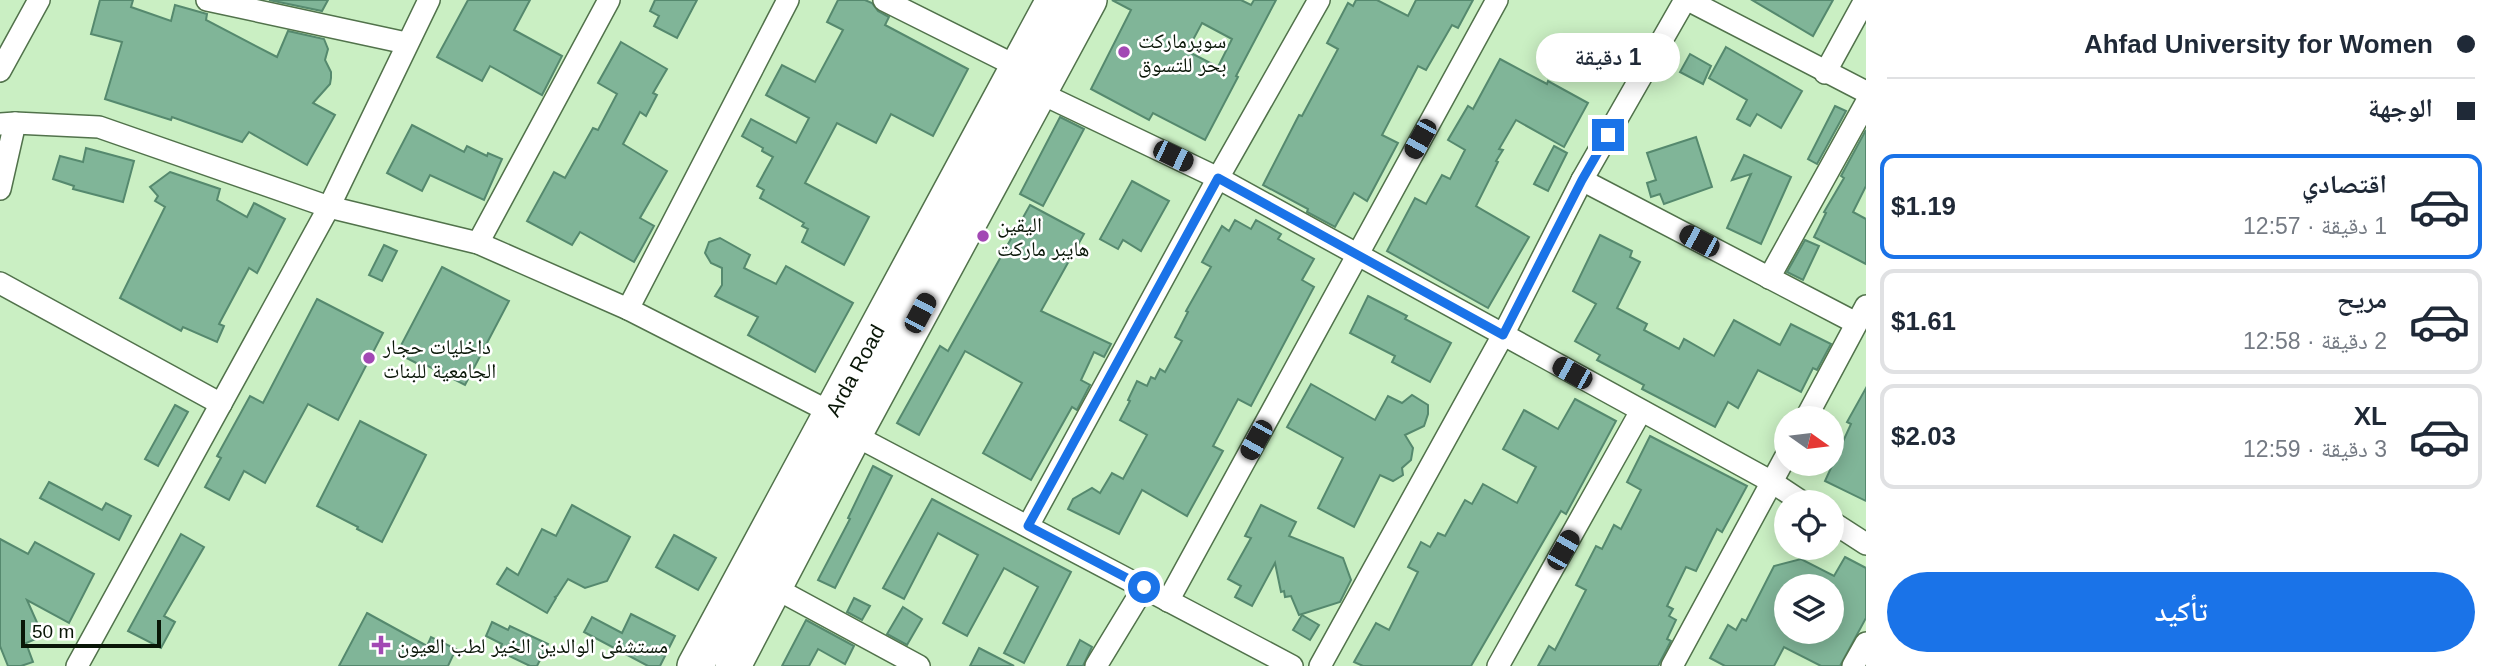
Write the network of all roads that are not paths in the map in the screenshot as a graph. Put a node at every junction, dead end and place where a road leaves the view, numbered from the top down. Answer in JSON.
{"nodes":[{"id":1,"x":39,"y":0,"type":"edge"},
{"id":2,"x":207,"y":0,"type":"edge"},
{"id":3,"x":429,"y":0,"type":"edge"},
{"id":4,"x":609,"y":0,"type":"edge"},
{"id":5,"x":788,"y":0,"type":"edge"},
{"id":6,"x":884,"y":0,"type":"edge"},
{"id":7,"x":1054,"y":0,"type":"edge"},
{"id":8,"x":1089,"y":0,"type":"edge"},
{"id":9,"x":1319,"y":0,"type":"edge"},
{"id":10,"x":1497,"y":0,"type":"edge"},
{"id":11,"x":1687,"y":0,"type":"edge"},
{"id":12,"x":1865,"y":0,"type":"edge"},
{"id":13,"x":249,"y":4,"type":"edge"},
{"id":14,"x":406,"y":43,"type":"junction"},
{"id":15,"x":0,"y":71,"type":"edge"},
{"id":16,"x":1825,"y":73,"type":"junction"},
{"id":17,"x":1028,"y":79,"type":"junction"},
{"id":18,"x":1866,"y":92,"type":"edge"},
{"id":19,"x":1866,"y":103,"type":"edge"},
{"id":20,"x":7,"y":123,"type":"edge"},
{"id":21,"x":1218,"y":178,"type":"junction"},
{"id":22,"x":1582,"y":180,"type":"junction"},
{"id":23,"x":0,"y":189,"type":"edge"},
{"id":24,"x":329,"y":207,"type":"junction"},
{"id":25,"x":478,"y":243,"type":"junction"},
{"id":26,"x":1356,"y":256,"type":"junction"},
{"id":27,"x":1769,"y":278,"type":"junction"},
{"id":28,"x":0,"y":283,"type":"edge"},
{"id":29,"x":628,"y":309,"type":"junction"},
{"id":30,"x":1861,"y":314,"type":"edge"},
{"id":31,"x":1503,"y":335,"type":"junction"},
{"id":32,"x":221,"y":404,"type":"junction"},
{"id":33,"x":1812,"y":406,"type":"edge"},
{"id":34,"x":1641,"y":411,"type":"junction"},
{"id":35,"x":843,"y":424,"type":"junction"},
{"id":36,"x":1775,"y":476,"type":"edge"},
{"id":37,"x":1772,"y":482,"type":"junction"},
{"id":38,"x":1784,"y":490,"type":"edge"},
{"id":39,"x":1028,"y":526,"type":"junction"},
{"id":40,"x":1844,"y":530,"type":"edge"},
{"id":41,"x":1866,"y":544,"type":"edge"},
{"id":42,"x":1144,"y":587,"type":"junction"},
{"id":43,"x":775,"y":588,"type":"junction"},
{"id":44,"x":1168,"y":601,"type":"junction"},
{"id":45,"x":1866,"y":643,"type":"edge"},
{"id":46,"x":77,"y":666,"type":"edge"},
{"id":47,"x":695,"y":666,"type":"edge"},
{"id":48,"x":733,"y":666,"type":"edge"},
{"id":49,"x":919,"y":666,"type":"edge"},
{"id":50,"x":1096,"y":666,"type":"edge"},
{"id":51,"x":1292,"y":666,"type":"edge"},
{"id":52,"x":1320,"y":666,"type":"edge"},
{"id":53,"x":1498,"y":666,"type":"edge"},
{"id":54,"x":1672,"y":666,"type":"edge"},
{"id":55,"x":1853,"y":666,"type":"edge"}],
"edges":[{"from":1,"to":15,"type":"street"},
{"from":2,"to":13,"type":"street"},
{"from":3,"to":14,"type":"street"},
{"from":4,"to":25,"type":"street"},
{"from":5,"to":29,"type":"street"},
{"from":6,"to":17,"type":"street"},
{"from":7,"to":17,"type":"main road","name":"Arda Road"},
{"from":8,"to":17,"type":"main road","name":"Arda Road"},
{"from":9,"to":21,"type":"street"},
{"from":10,"to":26,"type":"street"},
{"from":11,"to":16,"type":"street"},
{"from":11,"to":22,"type":"street"},
{"from":12,"to":16,"type":"street"},
{"from":13,"to":14,"type":"street"},
{"from":14,"to":24,"type":"street"},
{"from":16,"to":18,"type":"street"},
{"from":17,"to":21,"type":"street"},
{"from":17,"to":35,"type":"main road","name":"Arda Road"},
{"from":19,"to":27,"type":"street"},
{"from":20,"to":23,"type":"street"},
{"from":20,"to":24,"type":"street"},
{"from":21,"to":26,"type":"street"},
{"from":21,"to":39,"type":"street"},
{"from":22,"to":27,"type":"street"},
{"from":22,"to":31,"type":"street"},
{"from":24,"to":25,"type":"street"},
{"from":24,"to":32,"type":"street"},
{"from":25,"to":29,"type":"street"},
{"from":26,"to":31,"type":"street"},
{"from":26,"to":44,"type":"street"},
{"from":27,"to":30,"type":"street"},
{"from":28,"to":32,"type":"street"},
{"from":29,"to":35,"type":"street"},
{"from":30,"to":33,"type":"street"},
{"from":31,"to":34,"type":"street"},
{"from":31,"to":52,"type":"street"},
{"from":32,"to":46,"type":"street"},
{"from":34,"to":37,"type":"street"},
{"from":34,"to":53,"type":"street"},
{"from":35,"to":39,"type":"street"},
{"from":35,"to":43,"type":"main road","name":"Arda Road"},
{"from":35,"to":47,"type":"main road","name":"Arda Road"},
{"from":36,"to":37,"type":"street"},
{"from":37,"to":38,"type":"street"},
{"from":37,"to":54,"type":"street"},
{"from":39,"to":42,"type":"street"},
{"from":40,"to":41,"type":"street"},
{"from":42,"to":44,"type":"street"},
{"from":42,"to":50,"type":"street"},
{"from":43,"to":48,"type":"main road","name":"Arda Road"},
{"from":43,"to":49,"type":"street"},
{"from":44,"to":51,"type":"street"},
{"from":45,"to":55,"type":"street"}]}
